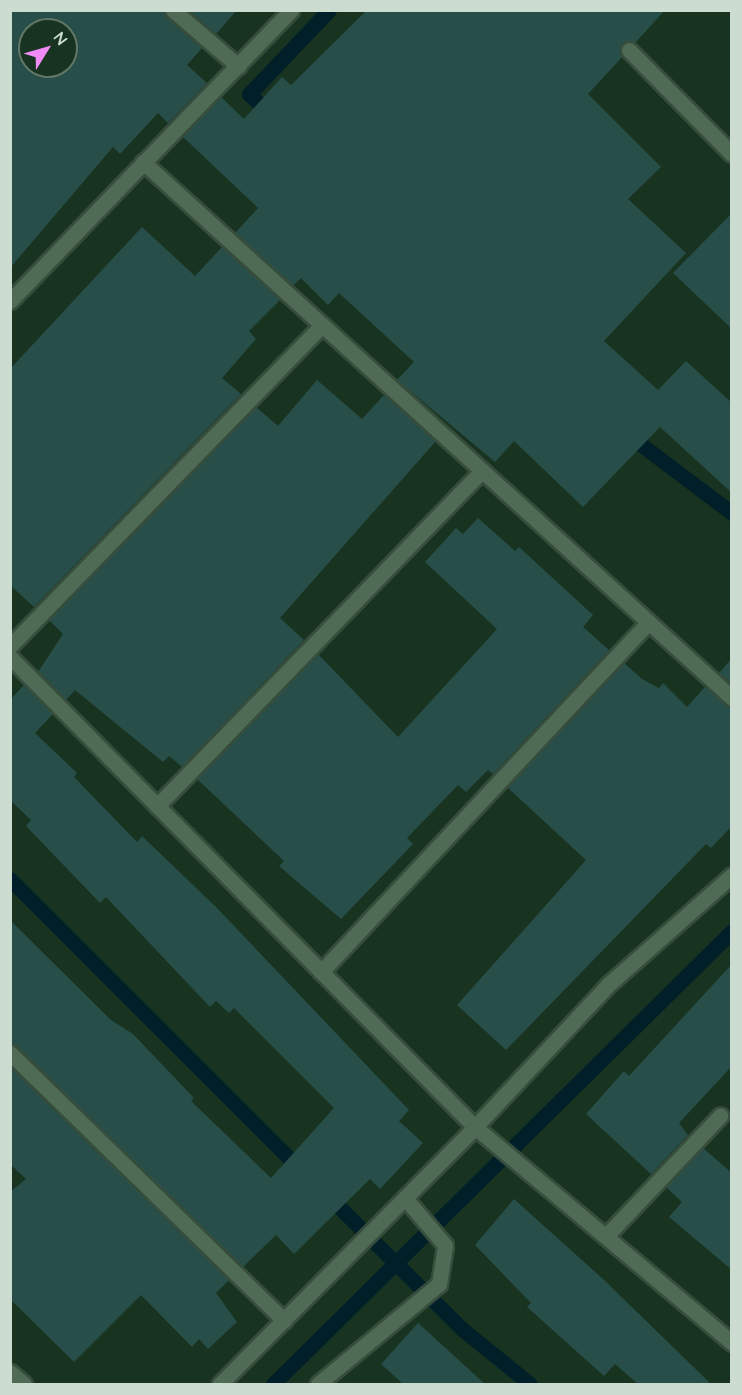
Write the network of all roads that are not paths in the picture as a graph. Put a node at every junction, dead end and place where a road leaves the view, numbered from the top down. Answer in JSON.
{"nodes":[{"id":1,"x":173,"y":10,"type":"edge"},
{"id":2,"x":291,"y":10,"type":"edge"},
{"id":3,"x":629,"y":50,"type":"dead end"},
{"id":4,"x":238,"y":66,"type":"junction"},
{"id":5,"x":732,"y":154,"type":"edge"},
{"id":6,"x":143,"y":162,"type":"junction"},
{"id":7,"x":10,"y":301,"type":"edge"},
{"id":8,"x":322,"y":325,"type":"junction"},
{"id":9,"x":482,"y":471,"type":"junction"},
{"id":10,"x":648,"y":622,"type":"junction"},
{"id":11,"x":10,"y":646,"type":"edge"},
{"id":12,"x":10,"y":657,"type":"edge"},
{"id":13,"x":732,"y":698,"type":"edge"},
{"id":14,"x":157,"y":806,"type":"junction"},
{"id":15,"x":732,"y":875,"type":"edge"},
{"id":16,"x":321,"y":972,"type":"junction"},
{"id":17,"x":10,"y":1053,"type":"edge"},
{"id":18,"x":720,"y":1116,"type":"dead end"},
{"id":19,"x":475,"y":1127,"type":"junction"},
{"id":20,"x":405,"y":1198,"type":"junction"},
{"id":21,"x":606,"y":1236,"type":"junction"},
{"id":22,"x":284,"y":1320,"type":"junction"},
{"id":23,"x":732,"y":1343,"type":"edge"},
{"id":24,"x":10,"y":1372,"type":"edge"},
{"id":25,"x":24,"y":1384,"type":"edge"},
{"id":26,"x":220,"y":1384,"type":"edge"},
{"id":27,"x":318,"y":1384,"type":"edge"}],
"edges":[{"from":1,"to":4,"type":"street"},
{"from":2,"to":4,"type":"street"},
{"from":3,"to":5,"type":"street"},
{"from":4,"to":6,"type":"street"},
{"from":6,"to":7,"type":"street"},
{"from":6,"to":8,"type":"street"},
{"from":8,"to":9,"type":"street"},
{"from":8,"to":11,"type":"street"},
{"from":9,"to":10,"type":"street"},
{"from":9,"to":14,"type":"street"},
{"from":10,"to":13,"type":"street"},
{"from":10,"to":16,"type":"street"},
{"from":12,"to":14,"type":"street"},
{"from":14,"to":16,"type":"street"},
{"from":15,"to":19,"type":"street"},
{"from":16,"to":19,"type":"street"},
{"from":17,"to":22,"type":"street"},
{"from":18,"to":21,"type":"street"},
{"from":19,"to":20,"type":"street"},
{"from":19,"to":21,"type":"street"},
{"from":20,"to":22,"type":"street"},
{"from":20,"to":27,"type":"street"},
{"from":21,"to":23,"type":"street"},
{"from":22,"to":26,"type":"street"},
{"from":24,"to":25,"type":"street"}]}
